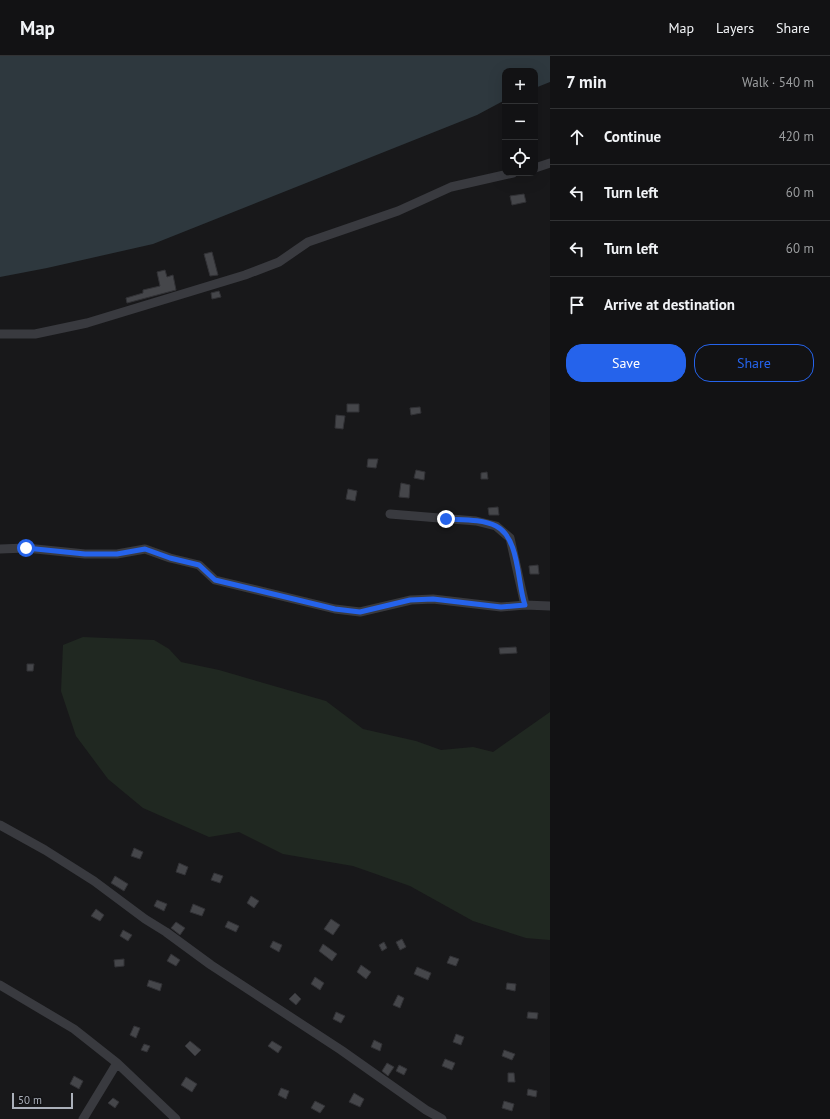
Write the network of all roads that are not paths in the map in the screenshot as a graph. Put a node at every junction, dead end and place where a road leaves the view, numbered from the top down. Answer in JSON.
{"nodes":[{"id":1,"x":550,"y":163,"type":"edge"},
{"id":2,"x":538,"y":167,"type":"edge"},
{"id":3,"x":502,"y":176,"type":"edge"},
{"id":4,"x":0,"y":334,"type":"edge"},
{"id":5,"x":390,"y":514,"type":"dead end"},
{"id":6,"x":0,"y":549,"type":"edge"},
{"id":7,"x":525,"y":605,"type":"junction"},
{"id":8,"x":550,"y":606,"type":"edge"},
{"id":9,"x":0,"y":825,"type":"edge"},
{"id":10,"x":0,"y":985,"type":"edge"},
{"id":11,"x":117,"y":1063,"type":"junction"},
{"id":12,"x":83,"y":1119,"type":"edge"},
{"id":13,"x":176,"y":1119,"type":"edge"},
{"id":14,"x":442,"y":1119,"type":"edge"}],
"edges":[{"from":1,"to":2,"type":"street"},
{"from":3,"to":4,"type":"street"},
{"from":5,"to":7,"type":"street"},
{"from":6,"to":7,"type":"street"},
{"from":7,"to":8,"type":"street"},
{"from":9,"to":14,"type":"street"},
{"from":10,"to":11,"type":"street"},
{"from":11,"to":12,"type":"street"},
{"from":11,"to":13,"type":"street"}]}
